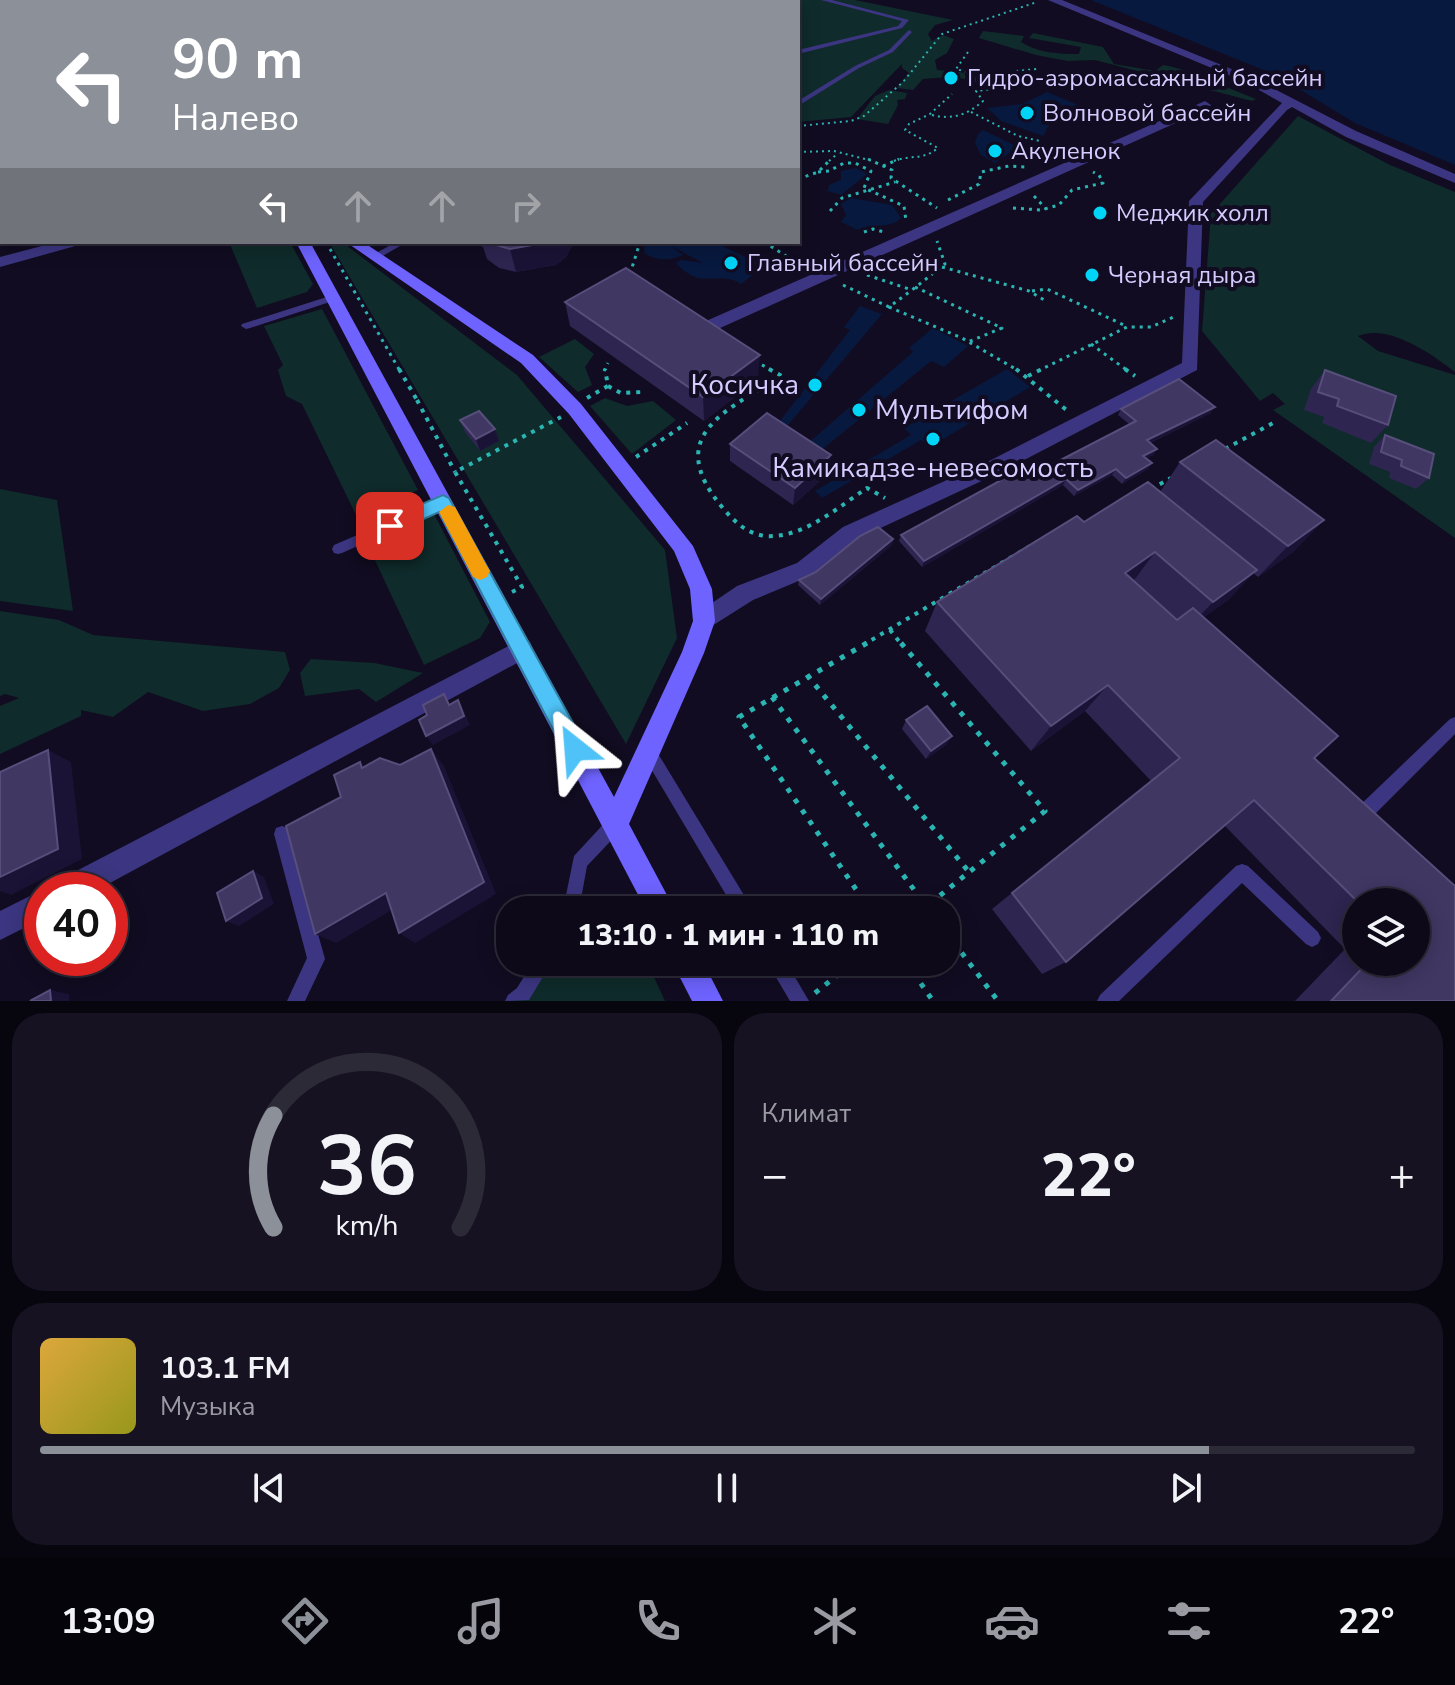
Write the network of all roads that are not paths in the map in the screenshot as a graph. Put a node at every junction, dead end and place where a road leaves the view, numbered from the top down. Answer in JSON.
{"nodes":[{"id":1,"x":824,"y":0,"type":"edge"},
{"id":2,"x":1053,"y":0,"type":"edge"},
{"id":3,"x":909,"y":32,"type":"dead end"},
{"id":4,"x":800,"y":52,"type":"edge"},
{"id":5,"x":1293,"y":102,"type":"junction"},
{"id":6,"x":800,"y":103,"type":"edge"},
{"id":7,"x":1205,"y":105,"type":"dead end"},
{"id":8,"x":1455,"y":179,"type":"edge"},
{"id":9,"x":67,"y":244,"type":"edge"},
{"id":10,"x":304,"y":244,"type":"edge"},
{"id":11,"x":356,"y":244,"type":"edge"},
{"id":12,"x":399,"y":244,"type":"edge"},
{"id":13,"x":376,"y":256,"type":"junction"},
{"id":14,"x":0,"y":262,"type":"edge"},
{"id":15,"x":333,"y":298,"type":"junction"},
{"id":16,"x":246,"y":326,"type":"dead end"},
{"id":17,"x":703,"y":329,"type":"edge"},
{"id":18,"x":443,"y":503,"type":"junction"},
{"id":19,"x":338,"y":549,"type":"dead end"},
{"id":20,"x":704,"y":621,"type":"junction"},
{"id":21,"x":522,"y":649,"type":"junction"},
{"id":22,"x":1455,"y":724,"type":"edge"},
{"id":23,"x":648,"y":751,"type":"junction"},
{"id":24,"x":1362,"y":815,"type":"edge"},
{"id":25,"x":616,"y":823,"type":"junction"},
{"id":26,"x":282,"y":834,"type":"dead end"},
{"id":27,"x":103,"y":872,"type":"edge"},
{"id":28,"x":574,"y":896,"type":"edge"},
{"id":29,"x":654,"y":896,"type":"edge"},
{"id":30,"x":736,"y":896,"type":"edge"},
{"id":31,"x":24,"y":913,"type":"edge"},
{"id":32,"x":0,"y":926,"type":"edge"},
{"id":33,"x":1312,"y":938,"type":"dead end"},
{"id":34,"x":534,"y":976,"type":"edge"},
{"id":35,"x":695,"y":976,"type":"edge"},
{"id":36,"x":785,"y":976,"type":"edge"},
{"id":37,"x":296,"y":1001,"type":"edge"},
{"id":38,"x":514,"y":1001,"type":"edge"},
{"id":39,"x":708,"y":1001,"type":"edge"},
{"id":40,"x":800,"y":1001,"type":"edge"},
{"id":41,"x":1106,"y":1001,"type":"edge"}],
"edges":[{"from":1,"to":4,"type":"lane"},
{"from":2,"to":5,"type":"street"},
{"from":3,"to":6,"type":"lane"},
{"from":5,"to":8,"type":"street"},
{"from":5,"to":20,"type":"street"},
{"from":7,"to":17,"type":"street"},
{"from":9,"to":14,"type":"street"},
{"from":10,"to":15,"type":"street"},
{"from":11,"to":13,"type":"street"},
{"from":12,"to":13,"type":"lane"},
{"from":13,"to":20,"type":"street"},
{"from":15,"to":16,"type":"lane"},
{"from":15,"to":18,"type":"street"},
{"from":18,"to":19,"type":"lane"},
{"from":18,"to":21,"type":"street"},
{"from":20,"to":23,"type":"street"},
{"from":21,"to":25,"type":"street"},
{"from":21,"to":27,"type":"street"},
{"from":22,"to":24,"type":"lane"},
{"from":23,"to":25,"type":"street"},
{"from":23,"to":30,"type":"lane"},
{"from":25,"to":28,"type":"lane"},
{"from":25,"to":29,"type":"street"},
{"from":26,"to":37,"type":"lane"},
{"from":31,"to":32,"type":"street"},
{"from":33,"to":41,"type":"lane"},
{"from":34,"to":38,"type":"lane"},
{"from":35,"to":39,"type":"street"},
{"from":36,"to":40,"type":"lane"}]}
